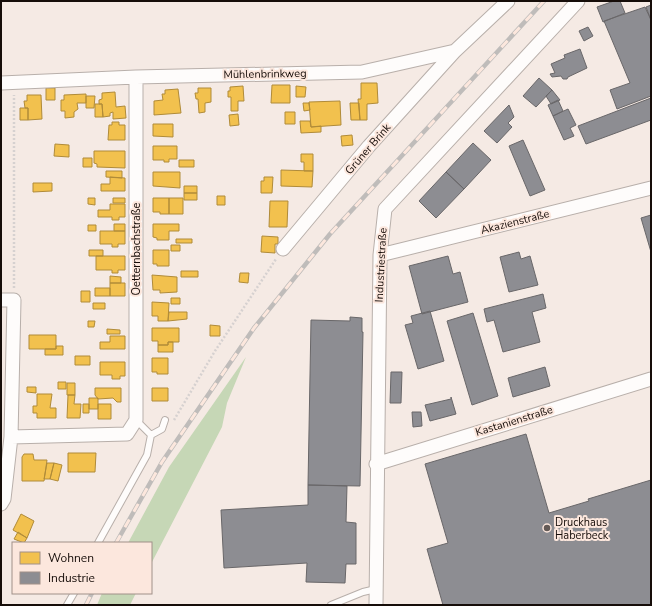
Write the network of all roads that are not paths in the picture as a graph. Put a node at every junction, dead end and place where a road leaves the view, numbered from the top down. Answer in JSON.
{"nodes":[{"id":1,"x":508,"y":1,"type":"edge"},
{"id":2,"x":578,"y":1,"type":"edge"},
{"id":3,"x":455,"y":51,"type":"junction"},
{"id":4,"x":136,"y":77,"type":"junction"},
{"id":5,"x":8,"y":82,"type":"edge"},
{"id":6,"x":651,"y":188,"type":"edge"},
{"id":7,"x":283,"y":249,"type":"road end"},
{"id":8,"x":380,"y":255,"type":"junction"},
{"id":9,"x":7,"y":300,"type":"edge"},
{"id":10,"x":651,"y":379,"type":"edge"},
{"id":11,"x":136,"y":420,"type":"junction"},
{"id":12,"x":165,"y":420,"type":"dead end"},
{"id":13,"x":151,"y":435,"type":"junction"},
{"id":14,"x":11,"y":437,"type":"junction"},
{"id":15,"x":376,"y":464,"type":"junction"},
{"id":16,"x":1,"y":504,"type":"edge"},
{"id":17,"x":99,"y":542,"type":"edge"},
{"id":18,"x":376,"y":589,"type":"junction"},
{"id":19,"x":73,"y":594,"type":"edge"},
{"id":20,"x":67,"y":605,"type":"edge"},
{"id":21,"x":331,"y":605,"type":"edge"},
{"id":22,"x":376,"y":605,"type":"edge"}],
"edges":[{"from":1,"to":3,"type":"street"},
{"from":2,"to":8,"type":"street","name":"Industriestraße"},
{"from":3,"to":4,"type":"street","name":"Mühlenbrinkweg"},
{"from":3,"to":7,"type":"street","name":"Grüner Brink"},
{"from":4,"to":5,"type":"street","name":"Mühlenbrinkweg"},
{"from":4,"to":11,"type":"street","name":"Oetternbachstraße"},
{"from":6,"to":8,"type":"street","name":"Akazienstraße"},
{"from":8,"to":15,"type":"street","name":"Industriestraße"},
{"from":9,"to":14,"type":"street"},
{"from":10,"to":15,"type":"street","name":"Kastanienstraße"},
{"from":11,"to":13,"type":"lane"},
{"from":11,"to":14,"type":"street"},
{"from":12,"to":13,"type":"lane"},
{"from":13,"to":17,"type":"lane"},
{"from":14,"to":16,"type":"street"},
{"from":15,"to":18,"type":"street","name":"Industriestraße"},
{"from":18,"to":21,"type":"lane"},
{"from":18,"to":22,"type":"street","name":"Industriestraße"},
{"from":19,"to":20,"type":"lane"}]}
